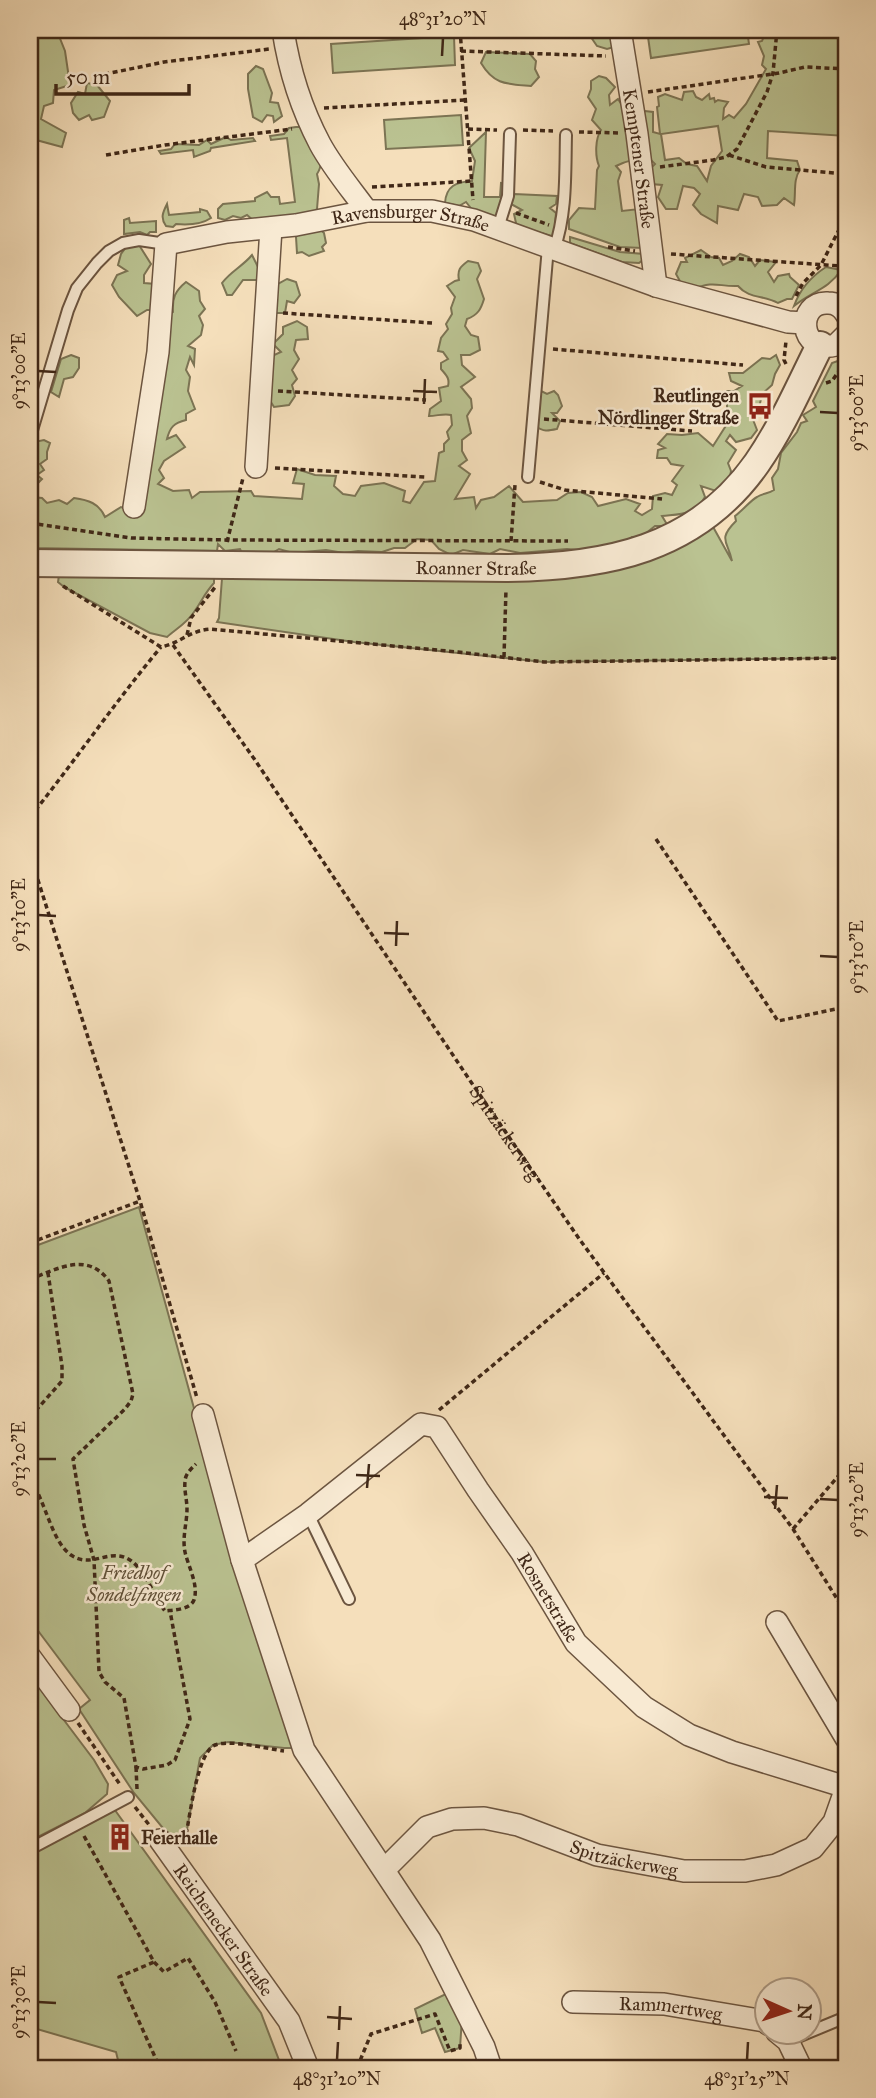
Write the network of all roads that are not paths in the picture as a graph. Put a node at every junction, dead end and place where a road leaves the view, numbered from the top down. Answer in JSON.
{"nodes":[{"id":1,"x":620,"y":30,"type":"edge"},
{"id":2,"x":284,"y":38,"type":"edge"},
{"id":3,"x":510,"y":134,"type":"dead end"},
{"id":4,"x":566,"y":135,"type":"dead end"},
{"id":5,"x":367,"y":211,"type":"junction"},
{"id":6,"x":271,"y":228,"type":"junction"},
{"id":7,"x":498,"y":228,"type":"junction"},
{"id":8,"x":166,"y":244,"type":"junction"},
{"id":9,"x":551,"y":248,"type":"junction"},
{"id":10,"x":656,"y":285,"type":"junction"},
{"id":11,"x":843,"y":303,"type":"edge"},
{"id":12,"x":805,"y":323,"type":"junction"},
{"id":13,"x":846,"y":335,"type":"edge"},
{"id":14,"x":820,"y":345,"type":"junction"},
{"id":15,"x":30,"y":437,"type":"edge"},
{"id":16,"x":256,"y":467,"type":"road end"},
{"id":17,"x":528,"y":477,"type":"road end"},
{"id":18,"x":134,"y":507,"type":"dead end"},
{"id":19,"x":30,"y":563,"type":"edge"},
{"id":20,"x":202,"y":1415,"type":"road end"},
{"id":21,"x":308,"y":1514,"type":"junction"},
{"id":22,"x":242,"y":1560,"type":"junction"},
{"id":23,"x":349,"y":1599,"type":"dead end"},
{"id":24,"x":777,"y":1622,"type":"dead end"},
{"id":25,"x":30,"y":1657,"type":"edge"},
{"id":26,"x":69,"y":1710,"type":"road end"},
{"id":27,"x":846,"y":1738,"type":"edge"},
{"id":28,"x":846,"y":1787,"type":"edge"},
{"id":29,"x":128,"y":1797,"type":"road end"},
{"id":30,"x":160,"y":1840,"type":"road end"},
{"id":31,"x":30,"y":1849,"type":"edge"},
{"id":32,"x":385,"y":1870,"type":"junction"},
{"id":33,"x":573,"y":2002,"type":"dead end"},
{"id":34,"x":846,"y":2017,"type":"edge"},
{"id":35,"x":754,"y":2019,"type":"edge"},
{"id":36,"x":824,"y":2024,"type":"edge"},
{"id":37,"x":789,"y":2046,"type":"edge"},
{"id":38,"x":308,"y":2068,"type":"edge"},
{"id":39,"x":491,"y":2068,"type":"edge"},
{"id":40,"x":801,"y":2068,"type":"edge"}],
"edges":[{"from":1,"to":10,"type":"street","name":"Kemptener Straße"},
{"from":2,"to":5,"type":"street"},
{"from":3,"to":7,"type":"lane"},
{"from":4,"to":9,"type":"lane"},
{"from":5,"to":6,"type":"street","name":"Ravensburger Straße"},
{"from":5,"to":7,"type":"street","name":"Ravensburger Straße"},
{"from":6,"to":8,"type":"street","name":"Ravensburger Straße"},
{"from":6,"to":16,"type":"street"},
{"from":7,"to":9,"type":"street","name":"Ravensburger Straße"},
{"from":8,"to":15,"type":"lane","name":"Ravensburger Straße"},
{"from":8,"to":18,"type":"street"},
{"from":9,"to":10,"type":"street","name":"Ravensburger Straße"},
{"from":9,"to":17,"type":"lane"},
{"from":10,"to":12,"type":"street","name":"Ravensburger Straße"},
{"from":11,"to":12,"type":"street"},
{"from":12,"to":14,"type":"street"},
{"from":13,"to":14,"type":"street"},
{"from":14,"to":19,"type":"street","name":"Roanner Straße"},
{"from":20,"to":22,"type":"street"},
{"from":21,"to":22,"type":"street"},
{"from":21,"to":23,"type":"lane"},
{"from":21,"to":28,"type":"street","name":"Rosnetstraße"},
{"from":22,"to":32,"type":"street"},
{"from":24,"to":27,"type":"street"},
{"from":25,"to":26,"type":"street"},
{"from":28,"to":32,"type":"street","name":"Spitzäckerweg"},
{"from":29,"to":31,"type":"lane"},
{"from":30,"to":38,"type":"street","name":"Reichenecker Straße"},
{"from":32,"to":39,"type":"street"},
{"from":33,"to":35,"type":"street","name":"Rammertweg"},
{"from":34,"to":36,"type":"lane"},
{"from":37,"to":40,"type":"street"}]}
